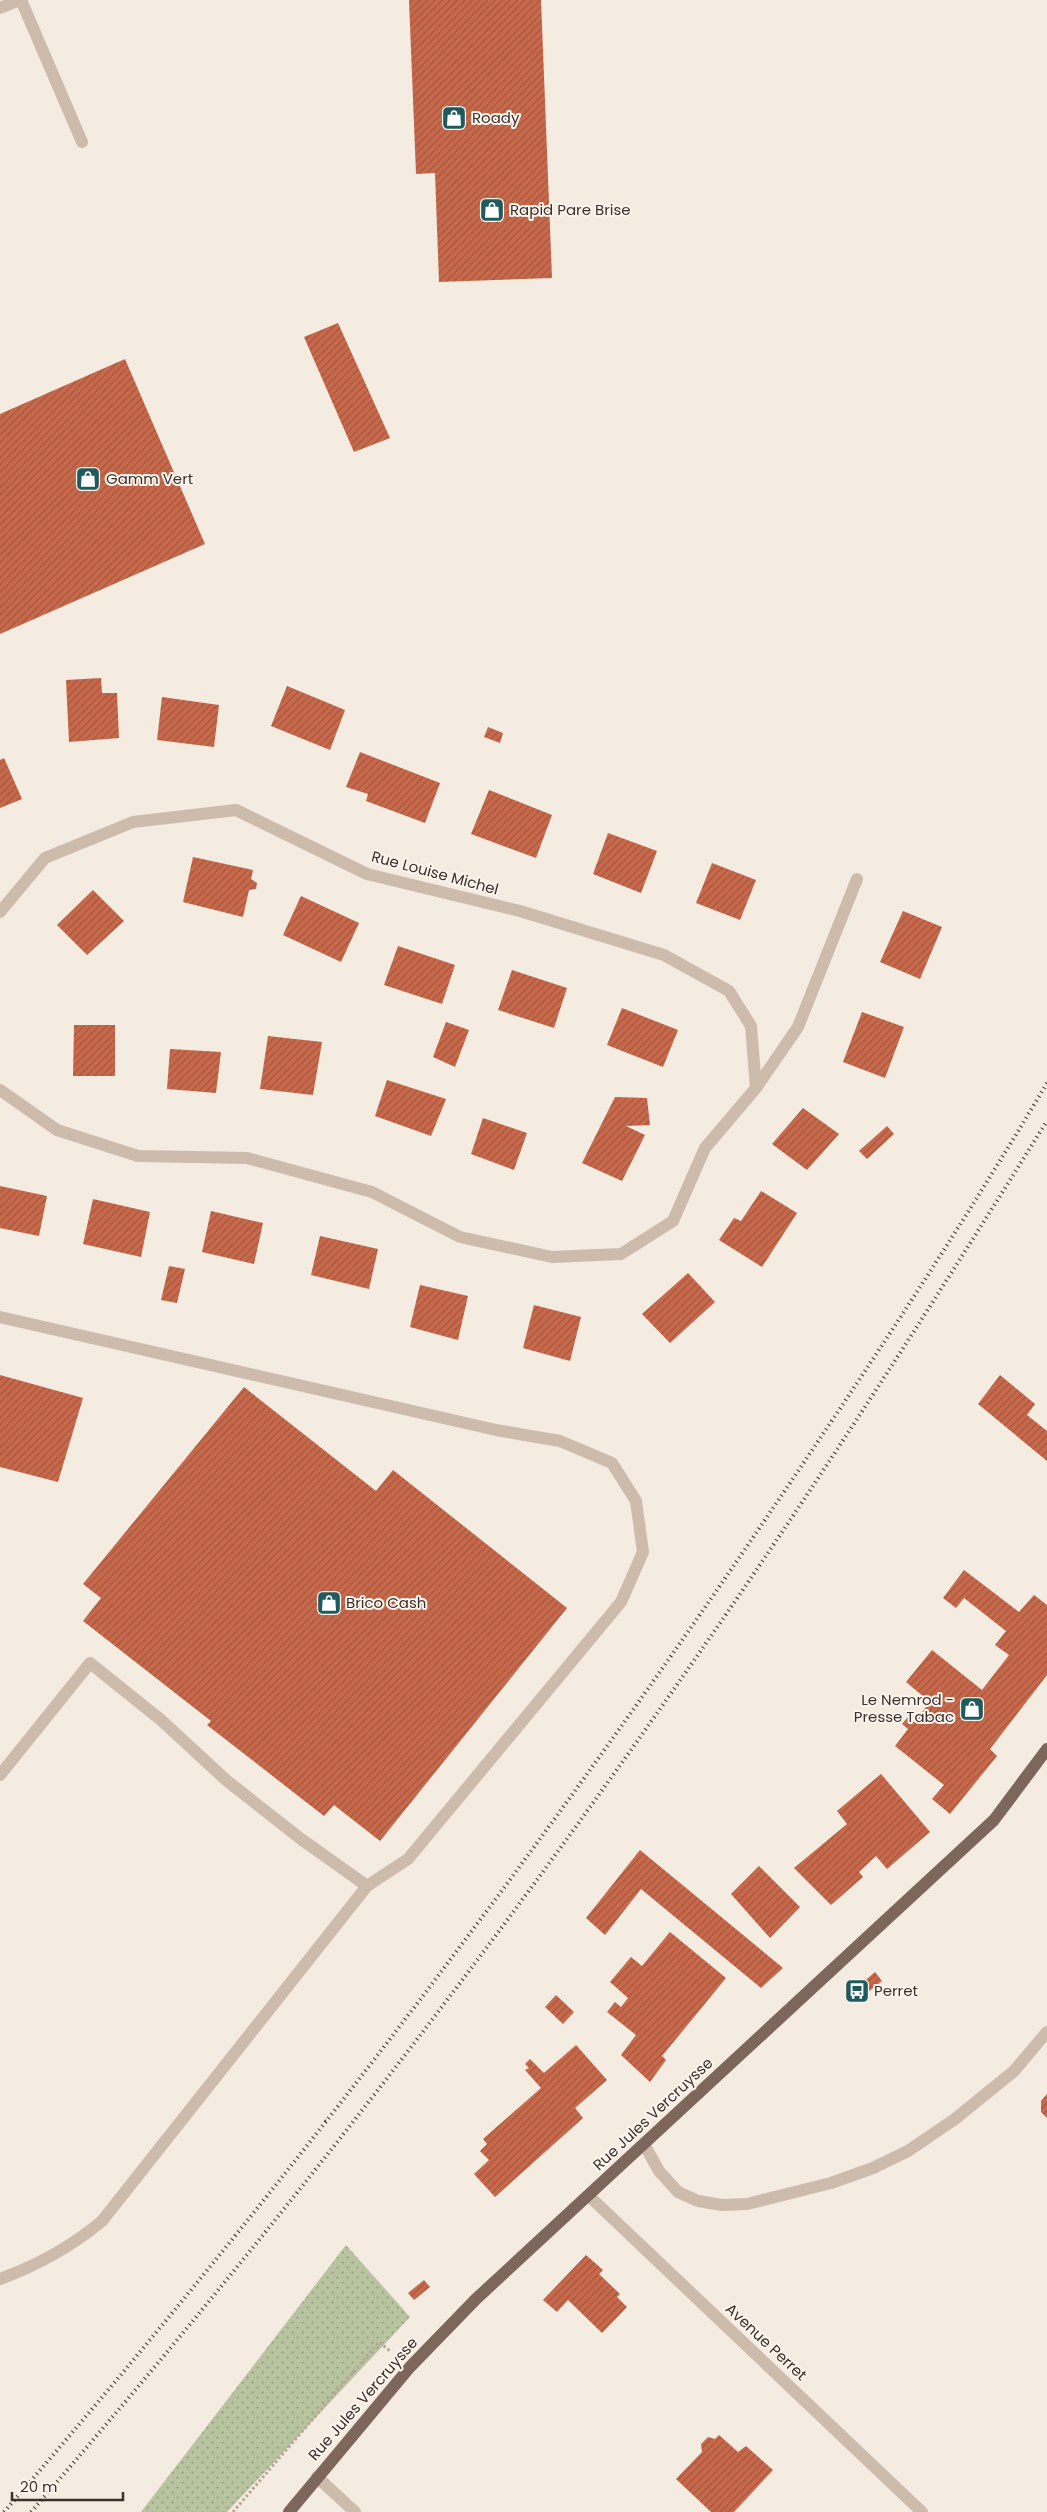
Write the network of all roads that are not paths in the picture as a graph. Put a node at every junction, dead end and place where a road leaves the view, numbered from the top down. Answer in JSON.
{"nodes":[{"id":1,"x":21,"y":0,"type":"edge"},
{"id":2,"x":0,"y":8,"type":"edge"},
{"id":3,"x":82,"y":142,"type":"dead end"},
{"id":4,"x":857,"y":879,"type":"dead end"},
{"id":5,"x":0,"y":912,"type":"edge"},
{"id":6,"x":756,"y":1088,"type":"junction"},
{"id":7,"x":0,"y":1090,"type":"edge"},
{"id":8,"x":0,"y":1317,"type":"edge"},
{"id":9,"x":1047,"y":1749,"type":"edge"},
{"id":10,"x":0,"y":1775,"type":"edge"},
{"id":11,"x":367,"y":1886,"type":"junction"},
{"id":12,"x":1047,"y":2032,"type":"edge"},
{"id":13,"x":644,"y":2144,"type":"junction"},
{"id":14,"x":589,"y":2196,"type":"junction"},
{"id":15,"x":0,"y":2279,"type":"edge"},
{"id":16,"x":317,"y":2477,"type":"junction"},
{"id":17,"x":289,"y":2512,"type":"edge"},
{"id":18,"x":355,"y":2512,"type":"edge"},
{"id":19,"x":922,"y":2512,"type":"edge"}],
"edges":[{"from":1,"to":2,"type":"street"},
{"from":1,"to":3,"type":"street"},
{"from":4,"to":6,"type":"street"},
{"from":5,"to":6,"type":"street","name":"Rue Louise Michel"},
{"from":6,"to":7,"type":"street"},
{"from":8,"to":11,"type":"street"},
{"from":9,"to":13,"type":"main road","name":"Rue Jules Vercruysse"},
{"from":10,"to":11,"type":"street"},
{"from":11,"to":15,"type":"street"},
{"from":12,"to":13,"type":"street"},
{"from":13,"to":14,"type":"main road","name":"Rue Jules Vercruysse"},
{"from":14,"to":16,"type":"main road","name":"Rue Jules Vercruysse"},
{"from":14,"to":19,"type":"street","name":"Avenue Perret"},
{"from":16,"to":17,"type":"main road","name":"Rue Jules Vercruysse"},
{"from":16,"to":18,"type":"street"}]}
